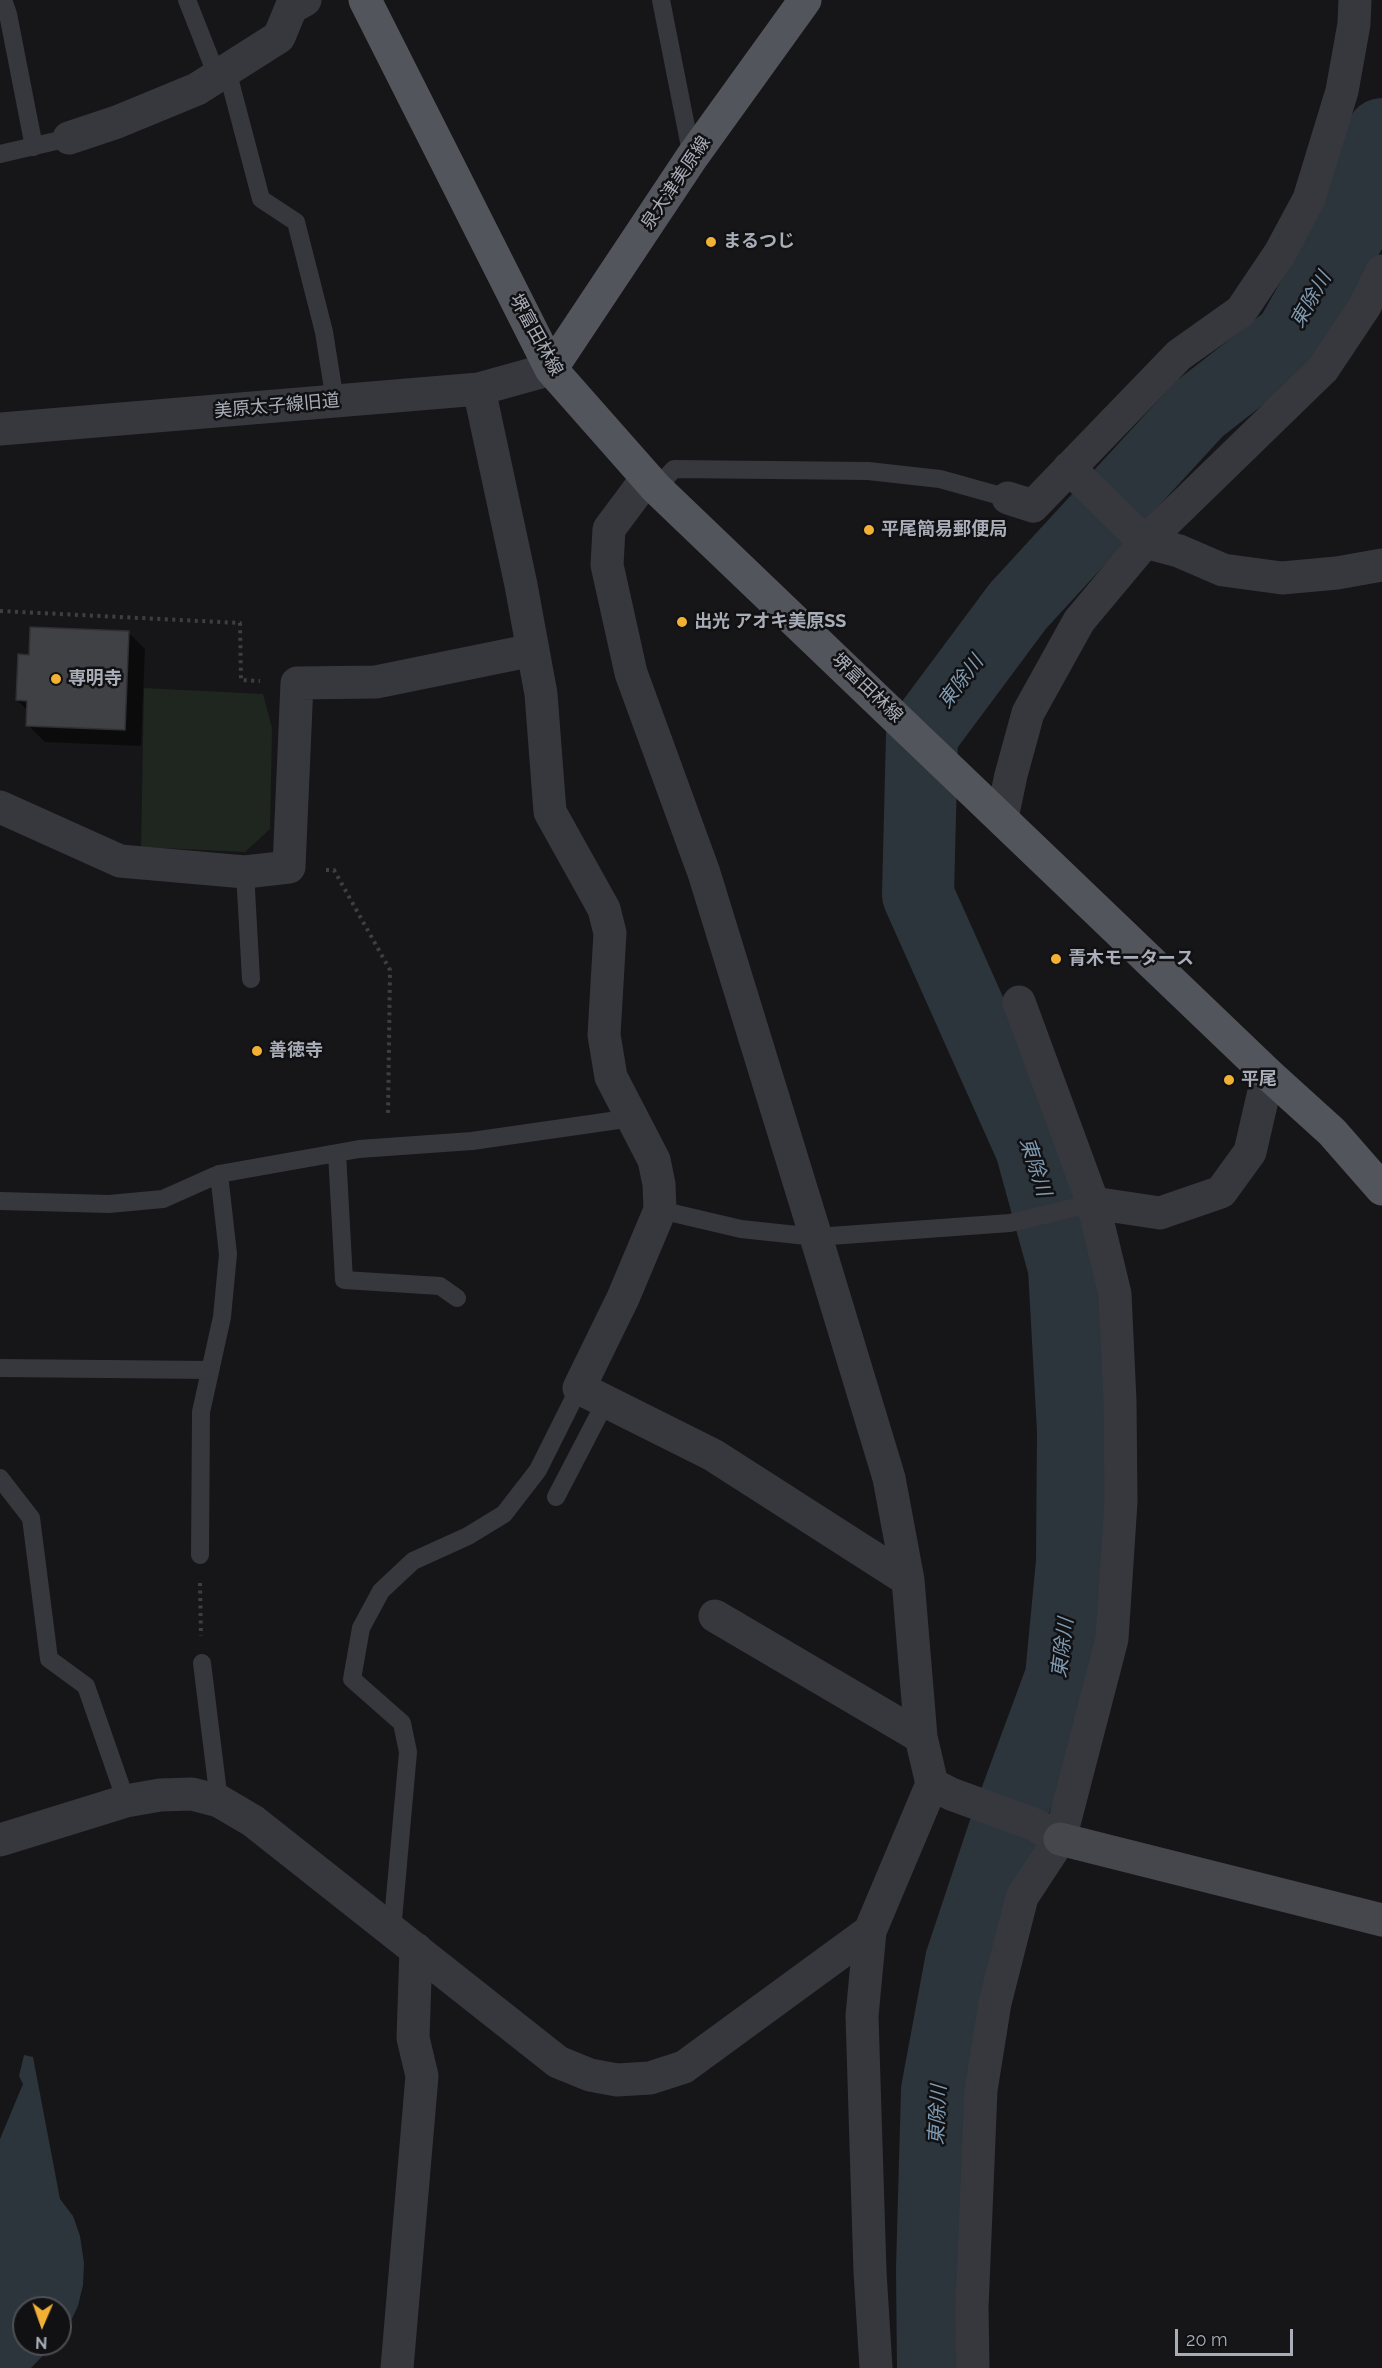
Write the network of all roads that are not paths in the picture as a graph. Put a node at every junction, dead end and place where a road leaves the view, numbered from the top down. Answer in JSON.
{"nodes":[{"id":1,"x":3,"y":0,"type":"edge"},
{"id":2,"x":187,"y":0,"type":"edge"},
{"id":3,"x":305,"y":0,"type":"edge"},
{"id":4,"x":365,"y":0,"type":"edge"},
{"id":5,"x":661,"y":0,"type":"edge"},
{"id":6,"x":805,"y":0,"type":"edge"},
{"id":7,"x":1355,"y":0,"type":"edge"},
{"id":8,"x":222,"y":73,"type":"junction"},
{"id":9,"x":69,"y":138,"type":"joint"},
{"id":10,"x":34,"y":147,"type":"junction"},
{"id":11,"x":0,"y":154,"type":"edge"},
{"id":12,"x":692,"y":157,"type":"junction"},
{"id":13,"x":1382,"y":271,"type":"edge"},
{"id":14,"x":551,"y":369,"type":"junction"},
{"id":15,"x":479,"y":389,"type":"junction"},
{"id":16,"x":335,"y":401,"type":"junction"},
{"id":17,"x":0,"y":429,"type":"edge"},
{"id":18,"x":1069,"y":468,"type":"junction"},
{"id":19,"x":652,"y":483,"type":"junction"},
{"id":20,"x":1008,"y":498,"type":"joint"},
{"id":21,"x":1145,"y":542,"type":"junction"},
{"id":22,"x":1382,"y":565,"type":"edge"},
{"id":23,"x":533,"y":650,"type":"junction"},
{"id":24,"x":0,"y":807,"type":"edge"},
{"id":25,"x":996,"y":811,"type":"junction"},
{"id":26,"x":245,"y":872,"type":"junction"},
{"id":27,"x":251,"y":979,"type":"dead end"},
{"id":28,"x":1019,"y":1002,"type":"dead end"},
{"id":29,"x":1268,"y":1074,"type":"junction"},
{"id":30,"x":632,"y":1118,"type":"junction"},
{"id":31,"x":337,"y":1153,"type":"junction"},
{"id":32,"x":219,"y":1174,"type":"junction"},
{"id":33,"x":1382,"y":1189,"type":"edge"},
{"id":34,"x":0,"y":1201,"type":"edge"},
{"id":35,"x":1091,"y":1203,"type":"junction"},
{"id":36,"x":660,"y":1210,"type":"junction"},
{"id":37,"x":816,"y":1237,"type":"junction"},
{"id":38,"x":457,"y":1298,"type":"dead end"},
{"id":39,"x":0,"y":1368,"type":"edge"},
{"id":40,"x":210,"y":1370,"type":"junction"},
{"id":41,"x":592,"y":1395,"type":"junction"},
{"id":42,"x":0,"y":1478,"type":"edge"},
{"id":43,"x":556,"y":1497,"type":"dead end"},
{"id":44,"x":200,"y":1555,"type":"road end"},
{"id":45,"x":908,"y":1580,"type":"junction"},
{"id":46,"x":715,"y":1616,"type":"dead end"},
{"id":47,"x":202,"y":1664,"type":"road end"},
{"id":48,"x":921,"y":1737,"type":"junction"},
{"id":49,"x":941,"y":1789,"type":"junction"},
{"id":50,"x":126,"y":1801,"type":"junction"},
{"id":51,"x":219,"y":1801,"type":"junction"},
{"id":52,"x":1047,"y":1831,"type":"junction"},
{"id":53,"x":0,"y":1840,"type":"edge"},
{"id":54,"x":1382,"y":1920,"type":"edge"},
{"id":55,"x":870,"y":1931,"type":"junction"},
{"id":56,"x":404,"y":1940,"type":"junction"},
{"id":57,"x":397,"y":2368,"type":"edge"},
{"id":58,"x":876,"y":2368,"type":"edge"},
{"id":59,"x":973,"y":2368,"type":"edge"}],
"edges":[{"from":1,"to":10,"type":"lane"},
{"from":2,"to":8,"type":"lane"},
{"from":3,"to":8,"type":"street"},
{"from":4,"to":14,"type":"main road","name":"堺富田林線"},
{"from":5,"to":12,"type":"lane"},
{"from":6,"to":12,"type":"main road","name":"泉大津美原線"},
{"from":7,"to":18,"type":"street"},
{"from":8,"to":9,"type":"street"},
{"from":8,"to":16,"type":"lane"},
{"from":9,"to":10,"type":"lane"},
{"from":10,"to":11,"type":"lane"},
{"from":12,"to":14,"type":"main road","name":"泉大津美原線"},
{"from":13,"to":21,"type":"street"},
{"from":14,"to":15,"type":"street","name":"美原太子線旧道"},
{"from":14,"to":19,"type":"main road","name":"堺富田林線"},
{"from":15,"to":16,"type":"street","name":"美原太子線旧道"},
{"from":15,"to":23,"type":"street"},
{"from":16,"to":17,"type":"street","name":"美原太子線旧道"},
{"from":18,"to":20,"type":"street"},
{"from":18,"to":21,"type":"street"},
{"from":19,"to":20,"type":"lane"},
{"from":19,"to":25,"type":"main road","name":"堺富田林線"},
{"from":19,"to":37,"type":"street"},
{"from":21,"to":22,"type":"street"},
{"from":21,"to":25,"type":"street"},
{"from":23,"to":26,"type":"street"},
{"from":23,"to":30,"type":"street"},
{"from":24,"to":26,"type":"street"},
{"from":25,"to":29,"type":"main road","name":"堺富田林線"},
{"from":26,"to":27,"type":"lane"},
{"from":28,"to":35,"type":"street"},
{"from":29,"to":33,"type":"main road","name":"堺富田林線"},
{"from":29,"to":35,"type":"street"},
{"from":30,"to":31,"type":"lane"},
{"from":30,"to":36,"type":"street"},
{"from":31,"to":32,"type":"lane"},
{"from":31,"to":38,"type":"lane"},
{"from":32,"to":34,"type":"lane"},
{"from":32,"to":40,"type":"lane"},
{"from":35,"to":37,"type":"lane"},
{"from":35,"to":52,"type":"street"},
{"from":36,"to":37,"type":"lane"},
{"from":36,"to":41,"type":"street"},
{"from":37,"to":45,"type":"street"},
{"from":39,"to":40,"type":"lane"},
{"from":40,"to":44,"type":"lane"},
{"from":41,"to":43,"type":"lane"},
{"from":41,"to":45,"type":"street"},
{"from":41,"to":56,"type":"lane"},
{"from":42,"to":50,"type":"lane"},
{"from":45,"to":48,"type":"street"},
{"from":46,"to":48,"type":"street"},
{"from":47,"to":51,"type":"lane"},
{"from":48,"to":49,"type":"street"},
{"from":49,"to":52,"type":"street"},
{"from":49,"to":55,"type":"street"},
{"from":50,"to":51,"type":"street"},
{"from":50,"to":53,"type":"street"},
{"from":51,"to":56,"type":"street"},
{"from":52,"to":54,"type":"street"},
{"from":52,"to":59,"type":"street"},
{"from":55,"to":56,"type":"street"},
{"from":55,"to":58,"type":"street"},
{"from":56,"to":57,"type":"street"}]}
